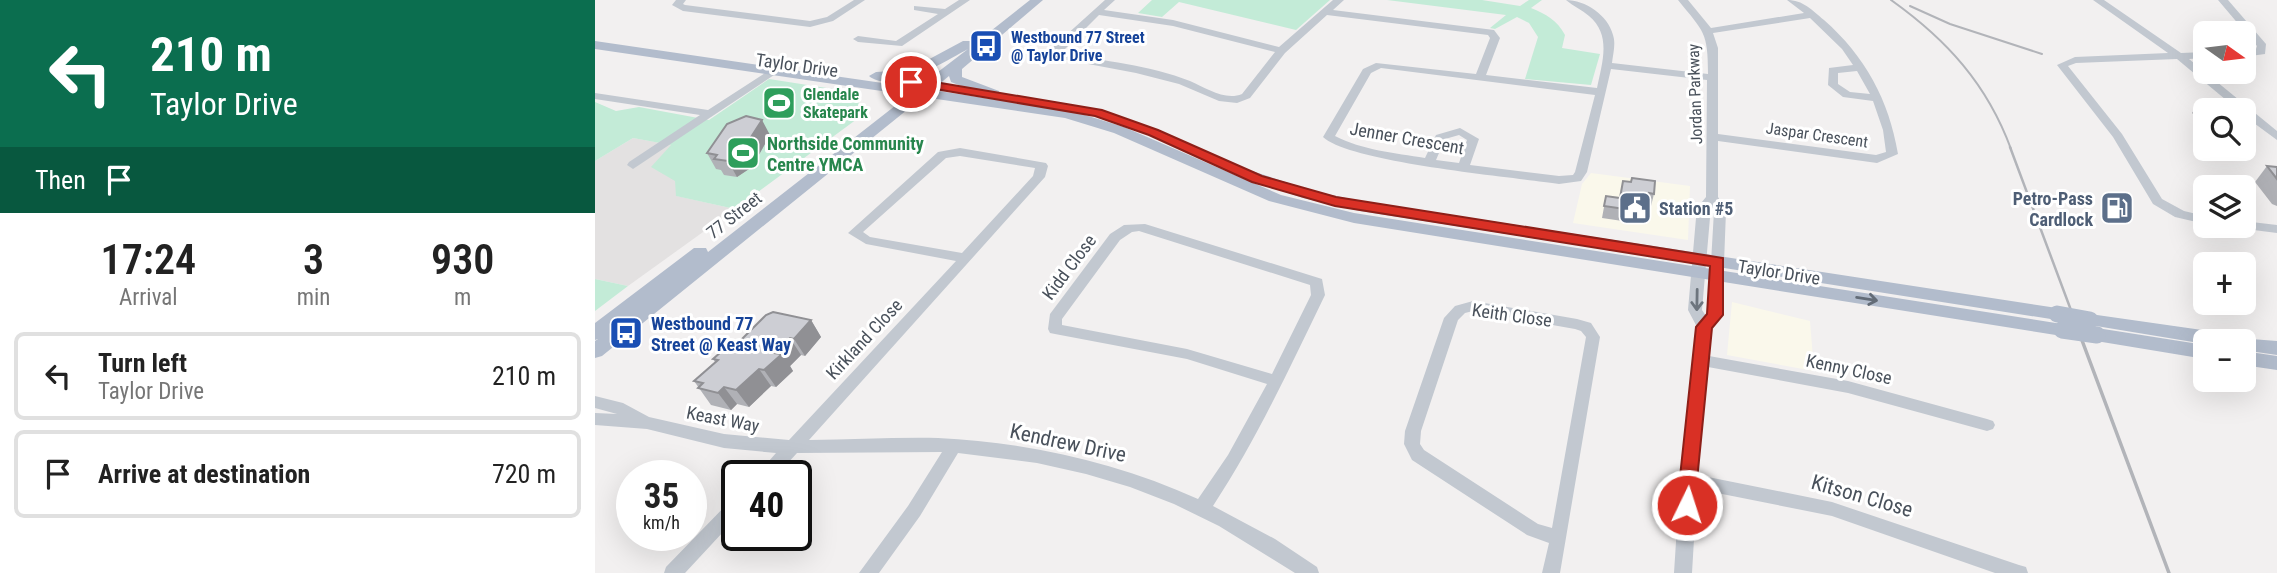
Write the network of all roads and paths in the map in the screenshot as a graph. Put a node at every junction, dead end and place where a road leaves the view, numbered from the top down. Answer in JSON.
{"nodes":[{"id":1,"x":681,"y":0,"type":"edge"},
{"id":2,"x":860,"y":0,"type":"edge"},
{"id":3,"x":965,"y":0,"type":"edge"},
{"id":4,"x":1024,"y":0,"type":"edge"},
{"id":5,"x":1037,"y":0,"type":"edge"},
{"id":6,"x":1110,"y":0,"type":"edge"},
{"id":7,"x":1339,"y":0,"type":"edge"},
{"id":8,"x":1571,"y":0,"type":"edge"},
{"id":9,"x":1683,"y":0,"type":"edge"},
{"id":10,"x":1792,"y":0,"type":"edge"},
{"id":11,"x":2098,"y":0,"type":"edge"},
{"id":12,"x":2223,"y":0,"type":"edge"},
{"id":13,"x":917,"y":8,"type":"dead end"},
{"id":14,"x":948,"y":12,"type":"junction"},
{"id":15,"x":1097,"y":12,"type":"junction"},
{"id":16,"x":1325,"y":12,"type":"junction"},
{"id":17,"x":1812,"y":15,"type":"junction"},
{"id":18,"x":2240,"y":21,"type":"edge"},
{"id":19,"x":1709,"y":31,"type":"junction"},
{"id":20,"x":595,"y":37,"type":"edge"},
{"id":21,"x":858,"y":39,"type":"dead end"},
{"id":22,"x":2256,"y":40,"type":"edge"},
{"id":23,"x":970,"y":43,"type":"junction"},
{"id":24,"x":595,"y":45,"type":"edge"},
{"id":25,"x":1281,"y":51,"type":"junction"},
{"id":26,"x":2256,"y":53,"type":"edge"},
{"id":27,"x":2193,"y":55,"type":"edge"},
{"id":28,"x":2179,"y":56,"type":"junction"},
{"id":29,"x":962,"y":60,"type":"junction"},
{"id":30,"x":1607,"y":62,"type":"junction"},
{"id":31,"x":1861,"y":66,"type":"junction"},
{"id":32,"x":773,"y":71,"type":"junction"},
{"id":33,"x":1713,"y":75,"type":"junction"},
{"id":34,"x":876,"y":76,"type":"junction"},
{"id":35,"x":1480,"y":77,"type":"junction"},
{"id":36,"x":840,"y":80,"type":"junction"},
{"id":37,"x":920,"y":87,"type":"junction"},
{"id":38,"x":1600,"y":92,"type":"junction"},
{"id":39,"x":994,"y":94,"type":"junction"},
{"id":40,"x":595,"y":96,"type":"edge"},
{"id":41,"x":967,"y":98,"type":"junction"},
{"id":42,"x":1877,"y":98,"type":"junction"},
{"id":43,"x":707,"y":113,"type":"junction"},
{"id":44,"x":867,"y":129,"type":"junction"},
{"id":45,"x":1714,"y":137,"type":"junction"},
{"id":46,"x":2277,"y":137,"type":"edge"},
{"id":47,"x":1430,"y":161,"type":"junction"},
{"id":48,"x":633,"y":165,"type":"dead end"},
{"id":49,"x":1464,"y":166,"type":"junction"},
{"id":50,"x":1712,"y":197,"type":"junction"},
{"id":51,"x":2193,"y":217,"type":"edge"},
{"id":52,"x":2256,"y":227,"type":"edge"},
{"id":53,"x":2277,"y":229,"type":"edge"},
{"id":54,"x":965,"y":258,"type":"junction"},
{"id":55,"x":1698,"y":265,"type":"junction"},
{"id":56,"x":1717,"y":269,"type":"junction"},
{"id":57,"x":1704,"y":327,"type":"junction"},
{"id":58,"x":2094,"y":327,"type":"junction"},
{"id":59,"x":595,"y":333,"type":"edge"},
{"id":60,"x":2193,"y":337,"type":"edge"},
{"id":61,"x":2256,"y":345,"type":"edge"},
{"id":62,"x":2277,"y":348,"type":"edge"},
{"id":63,"x":2193,"y":349,"type":"edge"},
{"id":64,"x":595,"y":351,"type":"edge"},
{"id":65,"x":1700,"y":360,"type":"junction"},
{"id":66,"x":2256,"y":360,"type":"edge"},
{"id":67,"x":2277,"y":363,"type":"edge"},
{"id":68,"x":1276,"y":380,"type":"junction"},
{"id":69,"x":595,"y":402,"type":"edge"},
{"id":70,"x":595,"y":419,"type":"edge"},
{"id":71,"x":647,"y":423,"type":"junction"},
{"id":72,"x":1987,"y":425,"type":"dead end"},
{"id":73,"x":954,"y":446,"type":"junction"},
{"id":74,"x":792,"y":447,"type":"junction"},
{"id":75,"x":780,"y":460,"type":"edge"},
{"id":76,"x":1689,"y":480,"type":"junction"},
{"id":77,"x":1202,"y":508,"type":"junction"},
{"id":78,"x":721,"y":522,"type":"edge"},
{"id":79,"x":1559,"y":538,"type":"junction"},
{"id":80,"x":673,"y":573,"type":"edge"},
{"id":81,"x":868,"y":573,"type":"edge"},
{"id":82,"x":1310,"y":573,"type":"edge"},
{"id":83,"x":1551,"y":573,"type":"edge"},
{"id":84,"x":1683,"y":573,"type":"edge"},
{"id":85,"x":2018,"y":573,"type":"edge"}],
"edges":[{"from":1,"to":2,"type":"street"},
{"from":3,"to":14,"type":"street"},
{"from":4,"to":23,"type":"main road"},
{"from":5,"to":29,"type":"main road"},
{"from":6,"to":15,"type":"street"},
{"from":7,"to":16,"type":"street"},
{"from":8,"to":30,"type":"street","name":"Jenner Crescent"},
{"from":9,"to":19,"type":"street","name":"Jordan Parkway"},
{"from":10,"to":17,"type":"street","name":"Jaspar Crescent"},
{"from":11,"to":28,"type":"street"},
{"from":12,"to":18,"type":"street"},
{"from":13,"to":14,"type":"street"},
{"from":14,"to":21,"type":"street"},
{"from":15,"to":25,"type":"street"},
{"from":15,"to":25,"type":"street"},
{"from":16,"to":25,"type":"street"},
{"from":16,"to":35,"type":"street"},
{"from":17,"to":19,"type":"street"},
{"from":17,"to":31,"type":"street","name":"Jaspar Crescent"},
{"from":19,"to":33,"type":"street","name":"Jordan Parkway"},
{"from":20,"to":34,"type":"main road","name":"Taylor Drive"},
{"from":22,"to":26,"type":"street"},
{"from":23,"to":34,"type":"main road"},
{"from":23,"to":37,"type":"main road"},
{"from":24,"to":32,"type":"main road","name":"Taylor Drive"},
{"from":27,"to":28,"type":"street"},
{"from":28,"to":46,"type":"street"},
{"from":28,"to":51,"type":"street"},
{"from":29,"to":37,"type":"main road"},
{"from":29,"to":39,"type":"main road"},
{"from":30,"to":33,"type":"street"},
{"from":30,"to":38,"type":"street","name":"Jenner Crescent"},
{"from":31,"to":42,"type":"street","name":"Jaspar Crescent"},
{"from":31,"to":42,"type":"street"},
{"from":32,"to":36,"type":"main road","name":"Taylor Drive"},
{"from":32,"to":43,"type":"street"},
{"from":33,"to":45,"type":"street","name":"Jordan Parkway"},
{"from":34,"to":37,"type":"main road","name":"Taylor Drive"},
{"from":35,"to":38,"type":"street","name":"Jenner Crescent"},
{"from":35,"to":47,"type":"street","name":"Jenner Crescent"},
{"from":36,"to":37,"type":"main road","name":"Taylor Drive"},
{"from":36,"to":44,"type":"main road"},
{"from":37,"to":39,"type":"main road","name":"Taylor Drive"},
{"from":37,"to":41,"type":"main road","name":"Taylor Drive"},
{"from":37,"to":44,"type":"main road","name":"77 Street"},
{"from":38,"to":49,"type":"street","name":"Jenner Crescent"},
{"from":39,"to":55,"type":"main road","name":"Taylor Drive"},
{"from":40,"to":43,"type":"street"},
{"from":41,"to":44,"type":"main road"},
{"from":41,"to":55,"type":"main road","name":"Taylor Drive"},
{"from":42,"to":45,"type":"street","name":"Jaspar Crescent"},
{"from":43,"to":48,"type":"street"},
{"from":44,"to":59,"type":"main road","name":"77 Street"},
{"from":44,"to":64,"type":"main road","name":"77 Street"},
{"from":45,"to":50,"type":"street","name":"Jordan Parkway"},
{"from":47,"to":49,"type":"street","name":"Jenner Crescent"},
{"from":47,"to":49,"type":"street"},
{"from":50,"to":55,"type":"street","name":"Jordan Parkway"},
{"from":50,"to":56,"type":"street","name":"Jordan Parkway"},
{"from":52,"to":53,"type":"street"},
{"from":54,"to":54,"type":"street","name":"Kirkland Close"},
{"from":54,"to":74,"type":"street","name":"Kirkland Close"},
{"from":55,"to":56,"type":"main road","name":"Taylor Drive"},
{"from":55,"to":57,"type":"street","name":"Jordan Parkway","one_way":true},
{"from":56,"to":57,"type":"street","name":"Jordan Parkway"},
{"from":56,"to":58,"type":"main road","name":"Taylor Drive","bridge":true},
{"from":57,"to":65,"type":"street"},
{"from":58,"to":60,"type":"main road","name":"Taylor Drive"},
{"from":58,"to":63,"type":"main road","name":"Taylor Drive"},
{"from":61,"to":62,"type":"main road"},
{"from":65,"to":72,"type":"street","name":"Kenny Close"},
{"from":65,"to":76,"type":"street"},
{"from":66,"to":67,"type":"main road"},
{"from":68,"to":68,"type":"street","name":"Kidd Close"},
{"from":68,"to":77,"type":"street","name":"Kidd Close"},
{"from":69,"to":71,"type":"street","name":"Keast Way"},
{"from":70,"to":71,"type":"street","name":"Keast Way"},
{"from":71,"to":74,"type":"street","name":"Keast Way"},
{"from":73,"to":74,"type":"street","name":"Kendrew Drive"},
{"from":73,"to":77,"type":"street","name":"Kendrew Drive"},
{"from":73,"to":81,"type":"street"},
{"from":74,"to":75,"type":"street","name":"Kirkland Close"},
{"from":76,"to":84,"type":"street"},
{"from":76,"to":85,"type":"street","name":"Kitson Close"},
{"from":77,"to":82,"type":"street","name":"Kendrew Drive"},
{"from":78,"to":80,"type":"street"},
{"from":79,"to":79,"type":"street","name":"Keith Close"},
{"from":79,"to":83,"type":"street","name":"Keith Close"}]}
